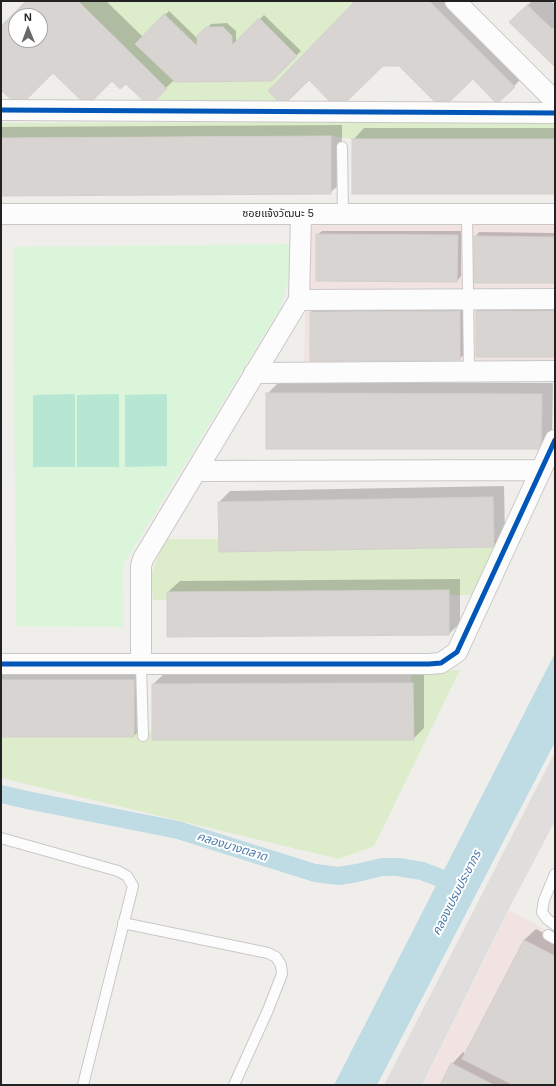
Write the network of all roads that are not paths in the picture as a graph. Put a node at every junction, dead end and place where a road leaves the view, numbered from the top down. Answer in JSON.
{"nodes":[{"id":1,"x":455,"y":1,"type":"edge"},
{"id":2,"x":555,"y":101,"type":"edge"},
{"id":3,"x":1,"y":110,"type":"edge"},
{"id":4,"x":555,"y":113,"type":"edge"},
{"id":5,"x":342,"y":146,"type":"dead end"},
{"id":6,"x":1,"y":214,"type":"edge"},
{"id":7,"x":301,"y":214,"type":"junction"},
{"id":8,"x":343,"y":214,"type":"junction"},
{"id":9,"x":467,"y":214,"type":"junction"},
{"id":10,"x":555,"y":214,"type":"edge"},
{"id":11,"x":468,"y":299,"type":"junction"},
{"id":12,"x":555,"y":299,"type":"edge"},
{"id":13,"x":299,"y":300,"type":"junction"},
{"id":14,"x":469,"y":371,"type":"junction"},
{"id":15,"x":555,"y":371,"type":"edge"},
{"id":16,"x":254,"y":373,"type":"junction"},
{"id":17,"x":555,"y":440,"type":"edge"},
{"id":18,"x":196,"y":470,"type":"junction"},
{"id":19,"x":540,"y":470,"type":"junction"},
{"id":20,"x":1,"y":664,"type":"edge"},
{"id":21,"x":141,"y":664,"type":"junction"},
{"id":22,"x":143,"y":736,"type":"dead end"},
{"id":23,"x":1,"y":838,"type":"edge"},
{"id":24,"x":555,"y":874,"type":"edge"},
{"id":25,"x":123,"y":923,"type":"junction"},
{"id":26,"x":555,"y":925,"type":"edge"},
{"id":27,"x":83,"y":1085,"type":"edge"},
{"id":28,"x":234,"y":1085,"type":"edge"}],
"edges":[{"from":1,"to":2,"type":"street"},
{"from":3,"to":4,"type":"street"},
{"from":5,"to":8,"type":"lane"},
{"from":6,"to":7,"type":"street","name":"ซอยแจ้งวัฒนะ 5"},
{"from":7,"to":8,"type":"street","name":"ซอยแจ้งวัฒนะ 5"},
{"from":7,"to":13,"type":"street"},
{"from":8,"to":9,"type":"street","name":"ซอยแจ้งวัฒนะ 5"},
{"from":9,"to":10,"type":"street","name":"ซอยแจ้งวัฒนะ 5"},
{"from":9,"to":11,"type":"lane"},
{"from":11,"to":12,"type":"street"},
{"from":11,"to":13,"type":"street"},
{"from":11,"to":14,"type":"lane"},
{"from":13,"to":16,"type":"street"},
{"from":14,"to":15,"type":"street"},
{"from":14,"to":16,"type":"street"},
{"from":16,"to":18,"type":"street"},
{"from":17,"to":19,"type":"street"},
{"from":18,"to":19,"type":"street"},
{"from":18,"to":21,"type":"street"},
{"from":19,"to":21,"type":"street"},
{"from":20,"to":21,"type":"street"},
{"from":21,"to":22,"type":"lane"},
{"from":23,"to":25,"type":"lane"},
{"from":24,"to":26,"type":"lane"},
{"from":25,"to":27,"type":"lane"},
{"from":25,"to":28,"type":"lane"}]}
